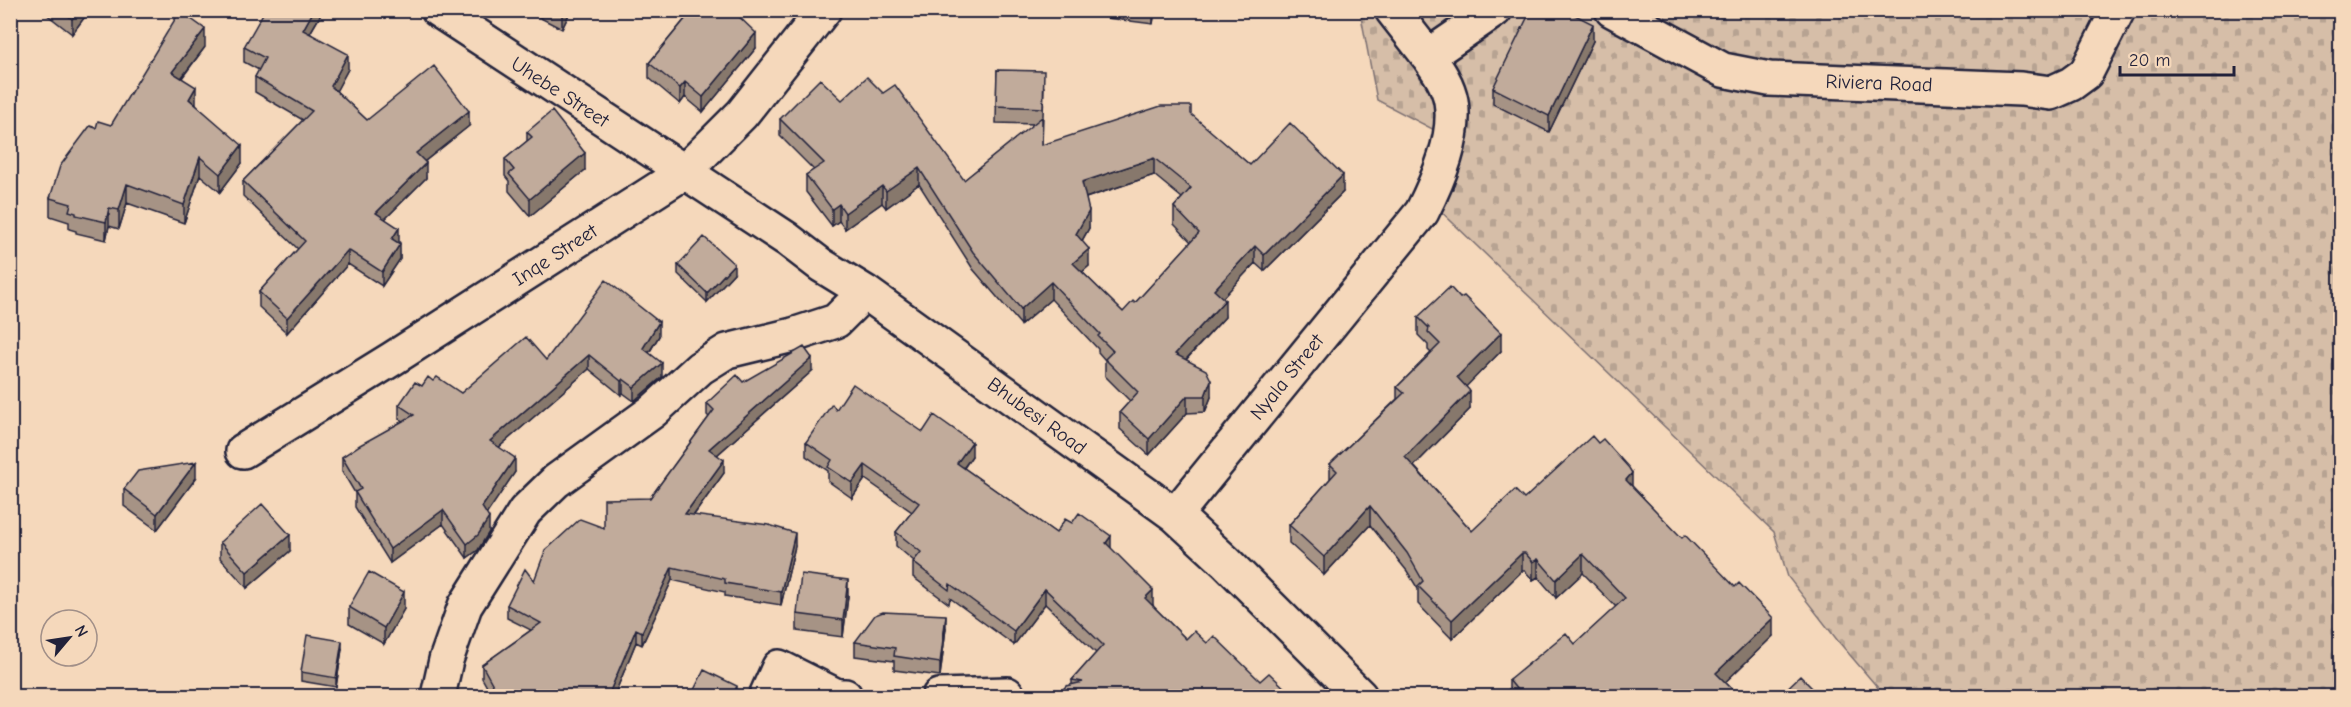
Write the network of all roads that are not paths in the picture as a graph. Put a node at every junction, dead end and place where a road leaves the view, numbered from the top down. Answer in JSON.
{"nodes":[{"id":1,"x":438,"y":10,"type":"edge"},
{"id":2,"x":824,"y":10,"type":"edge"},
{"id":3,"x":1392,"y":10,"type":"edge"},
{"id":4,"x":1495,"y":10,"type":"edge"},
{"id":5,"x":1612,"y":10,"type":"edge"},
{"id":6,"x":2118,"y":10,"type":"edge"},
{"id":7,"x":1428,"y":56,"type":"junction"},
{"id":8,"x":683,"y":173,"type":"junction"},
{"id":9,"x":865,"y":292,"type":"junction"},
{"id":10,"x":243,"y":451,"type":"dead end"},
{"id":11,"x":1175,"y":515,"type":"junction"},
{"id":12,"x":1007,"y":694,"type":"dead end"},
{"id":13,"x":438,"y":696,"type":"edge"},
{"id":14,"x":766,"y":696,"type":"edge"},
{"id":15,"x":845,"y":696,"type":"edge"},
{"id":16,"x":939,"y":696,"type":"edge"},
{"id":17,"x":1360,"y":696,"type":"edge"}],
"edges":[{"from":1,"to":8,"type":"street","name":"Uhebe Street"},
{"from":2,"to":8,"type":"street","name":"Inqe Street"},
{"from":3,"to":7,"type":"street"},
{"from":4,"to":7,"type":"street"},
{"from":5,"to":6,"type":"street","name":"Riviera Road"},
{"from":7,"to":11,"type":"street","name":"Nyala Street"},
{"from":8,"to":9,"type":"street","name":"Bhubesi Road"},
{"from":8,"to":10,"type":"street","name":"Inqe Street"},
{"from":9,"to":11,"type":"street","name":"Bhubesi Road"},
{"from":9,"to":13,"type":"street"},
{"from":11,"to":17,"type":"street","name":"Bhubesi Road"},
{"from":12,"to":16,"type":"street"},
{"from":14,"to":15,"type":"street"}]}
